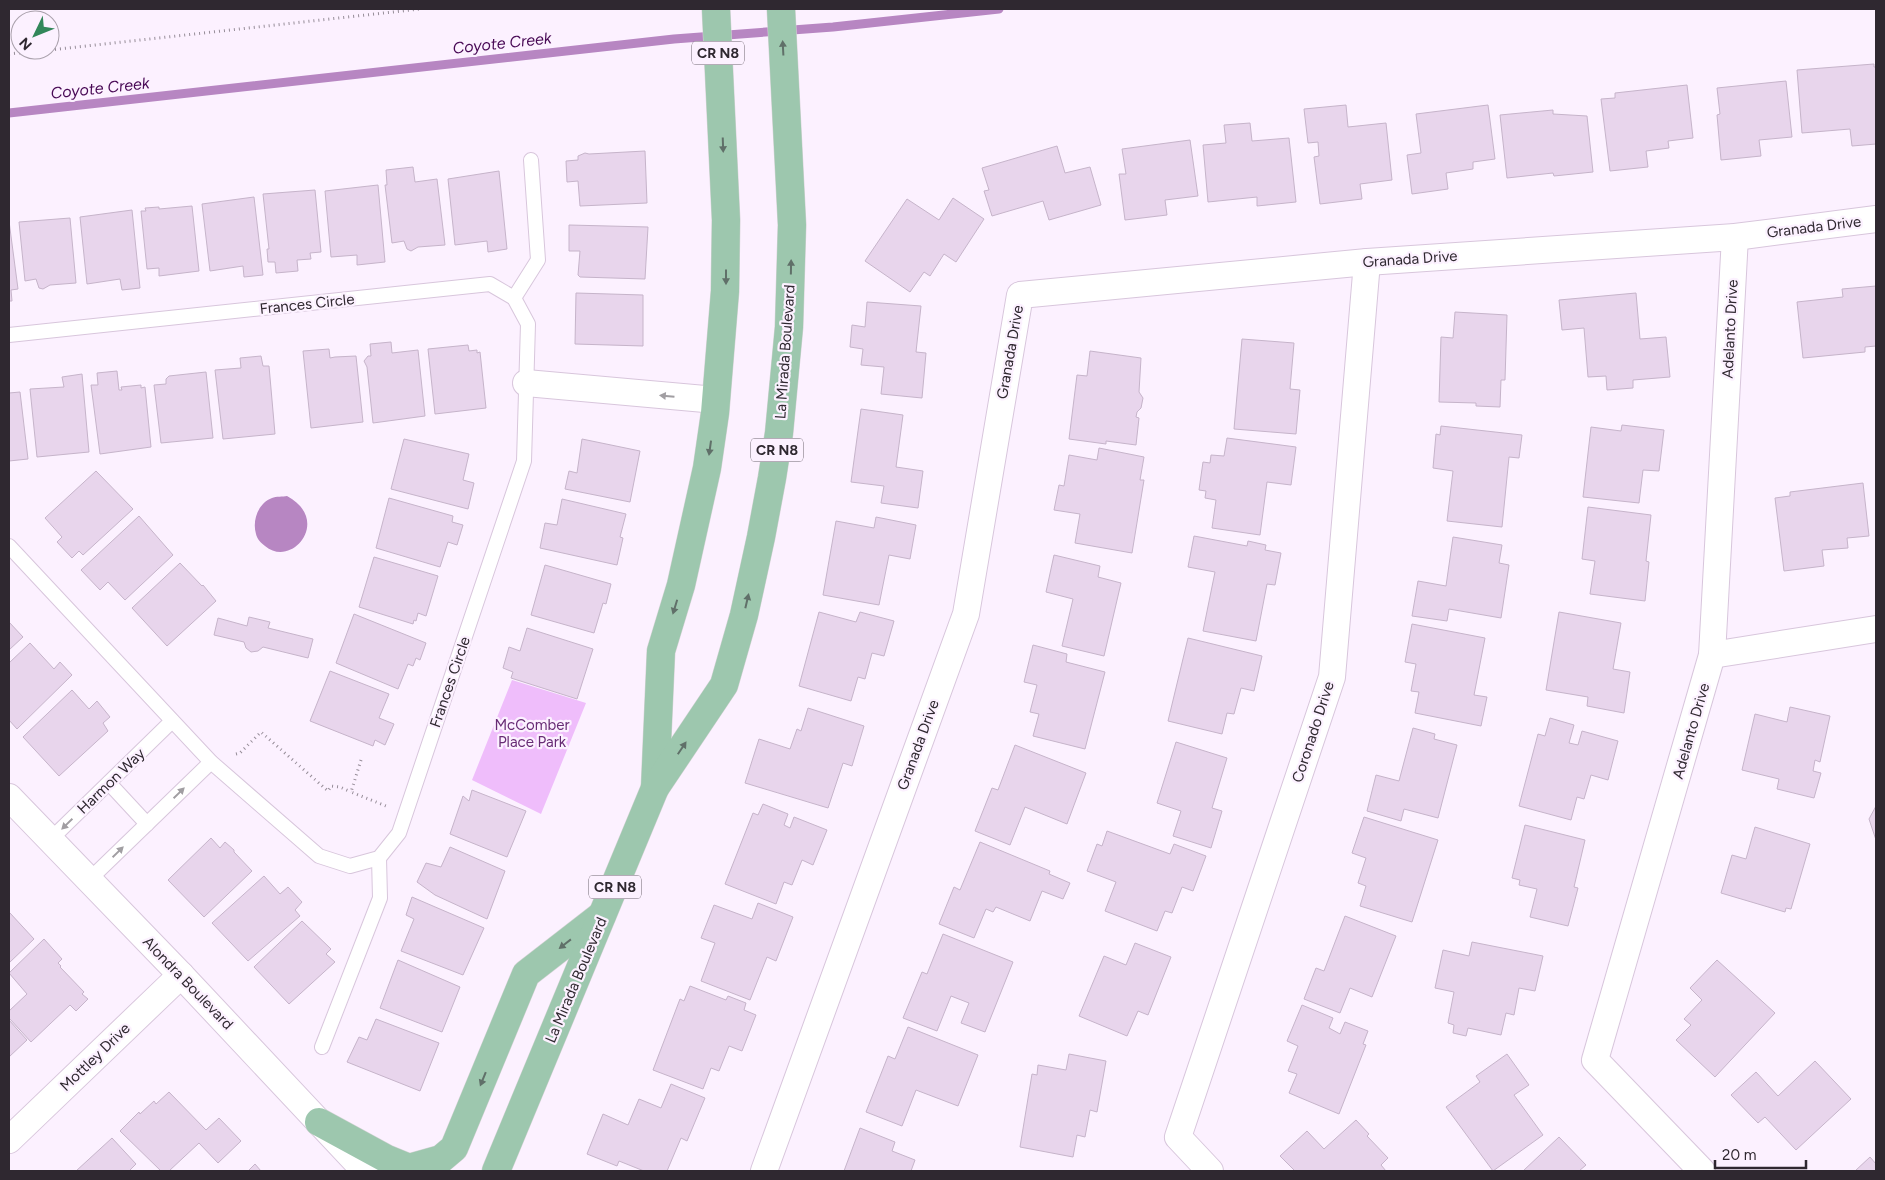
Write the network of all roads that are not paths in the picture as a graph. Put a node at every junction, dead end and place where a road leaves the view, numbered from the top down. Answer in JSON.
{"nodes":[{"id":1,"x":716,"y":9,"type":"edge"},
{"id":2,"x":781,"y":9,"type":"edge"},
{"id":3,"x":531,"y":160,"type":"dead end"},
{"id":4,"x":1876,"y":219,"type":"edge"},
{"id":5,"x":1735,"y":237,"type":"junction"},
{"id":6,"x":1367,"y":262,"type":"junction"},
{"id":7,"x":514,"y":298,"type":"junction"},
{"id":8,"x":9,"y":335,"type":"edge"},
{"id":9,"x":526,"y":383,"type":"junction"},
{"id":10,"x":716,"y":400,"type":"junction"},
{"id":11,"x":9,"y":546,"type":"edge"},
{"id":12,"x":1876,"y":629,"type":"edge"},
{"id":13,"x":1712,"y":655,"type":"junction"},
{"id":14,"x":172,"y":722,"type":"junction"},
{"id":15,"x":211,"y":762,"type":"junction"},
{"id":16,"x":109,"y":783,"type":"junction"},
{"id":17,"x":655,"y":788,"type":"junction"},
{"id":18,"x":9,"y":797,"type":"edge"},
{"id":19,"x":147,"y":824,"type":"junction"},
{"id":20,"x":50,"y":840,"type":"junction"},
{"id":21,"x":379,"y":858,"type":"junction"},
{"id":22,"x":90,"y":880,"type":"junction"},
{"id":23,"x":604,"y":914,"type":"junction"},
{"id":24,"x":181,"y":975,"type":"junction"},
{"id":25,"x":322,"y":1047,"type":"dead end"},
{"id":26,"x":319,"y":1122,"type":"junction"},
{"id":27,"x":9,"y":1140,"type":"edge"},
{"id":28,"x":365,"y":1171,"type":"edge"},
{"id":29,"x":496,"y":1171,"type":"edge"},
{"id":30,"x":764,"y":1171,"type":"edge"},
{"id":31,"x":1210,"y":1171,"type":"edge"},
{"id":32,"x":1702,"y":1171,"type":"edge"}],
"edges":[{"from":1,"to":10,"type":"main road","name":"La Mirada Boulevard","number":"CR N8","one_way":true},
{"from":17,"to":2,"type":"main road","name":"La Mirada Boulevard","number":"CR N8","one_way":true},
{"from":3,"to":7,"type":"lane"},
{"from":4,"to":5,"type":"street","name":"Granada Drive"},
{"from":5,"to":6,"type":"street","name":"Granada Drive"},
{"from":5,"to":13,"type":"street","name":"Adelanto Drive"},
{"from":6,"to":30,"type":"street","name":"Granada Drive"},
{"from":6,"to":31,"type":"street","name":"Coronado Drive"},
{"from":7,"to":8,"type":"lane","name":"Frances Circle"},
{"from":7,"to":9,"type":"lane","name":"Frances Circle"},
{"from":10,"to":9,"type":"street","one_way":true},
{"from":9,"to":21,"type":"lane","name":"Frances Circle"},
{"from":10,"to":17,"type":"main road","name":"La Mirada Boulevard","number":"CR N8","one_way":true},
{"from":11,"to":14,"type":"lane"},
{"from":12,"to":13,"type":"street"},
{"from":13,"to":32,"type":"street","name":"Adelanto Drive"},
{"from":14,"to":15,"type":"lane"},
{"from":14,"to":16,"type":"lane","name":"Harmon Way"},
{"from":19,"to":15,"type":"lane","one_way":true},
{"from":15,"to":21,"type":"lane"},
{"from":16,"to":19,"type":"lane"},
{"from":16,"to":20,"type":"lane","name":"Harmon Way","one_way":true},
{"from":17,"to":23,"type":"main road","name":"La Mirada Boulevard","number":"CR N8"},
{"from":18,"to":20,"type":"street","name":"Alondra Boulevard"},
{"from":22,"to":19,"type":"lane","one_way":true},
{"from":20,"to":22,"type":"street","name":"Alondra Boulevard"},
{"from":21,"to":25,"type":"lane"},
{"from":22,"to":24,"type":"street","name":"Alondra Boulevard"},
{"from":23,"to":26,"type":"main road","one_way":true},
{"from":23,"to":29,"type":"main road","name":"La Mirada Boulevard","number":"CR N8"},
{"from":24,"to":26,"type":"street","name":"Alondra Boulevard"},
{"from":24,"to":27,"type":"street","name":"Mottley Drive"},
{"from":26,"to":28,"type":"street","name":"Alondra Boulevard"}]}
